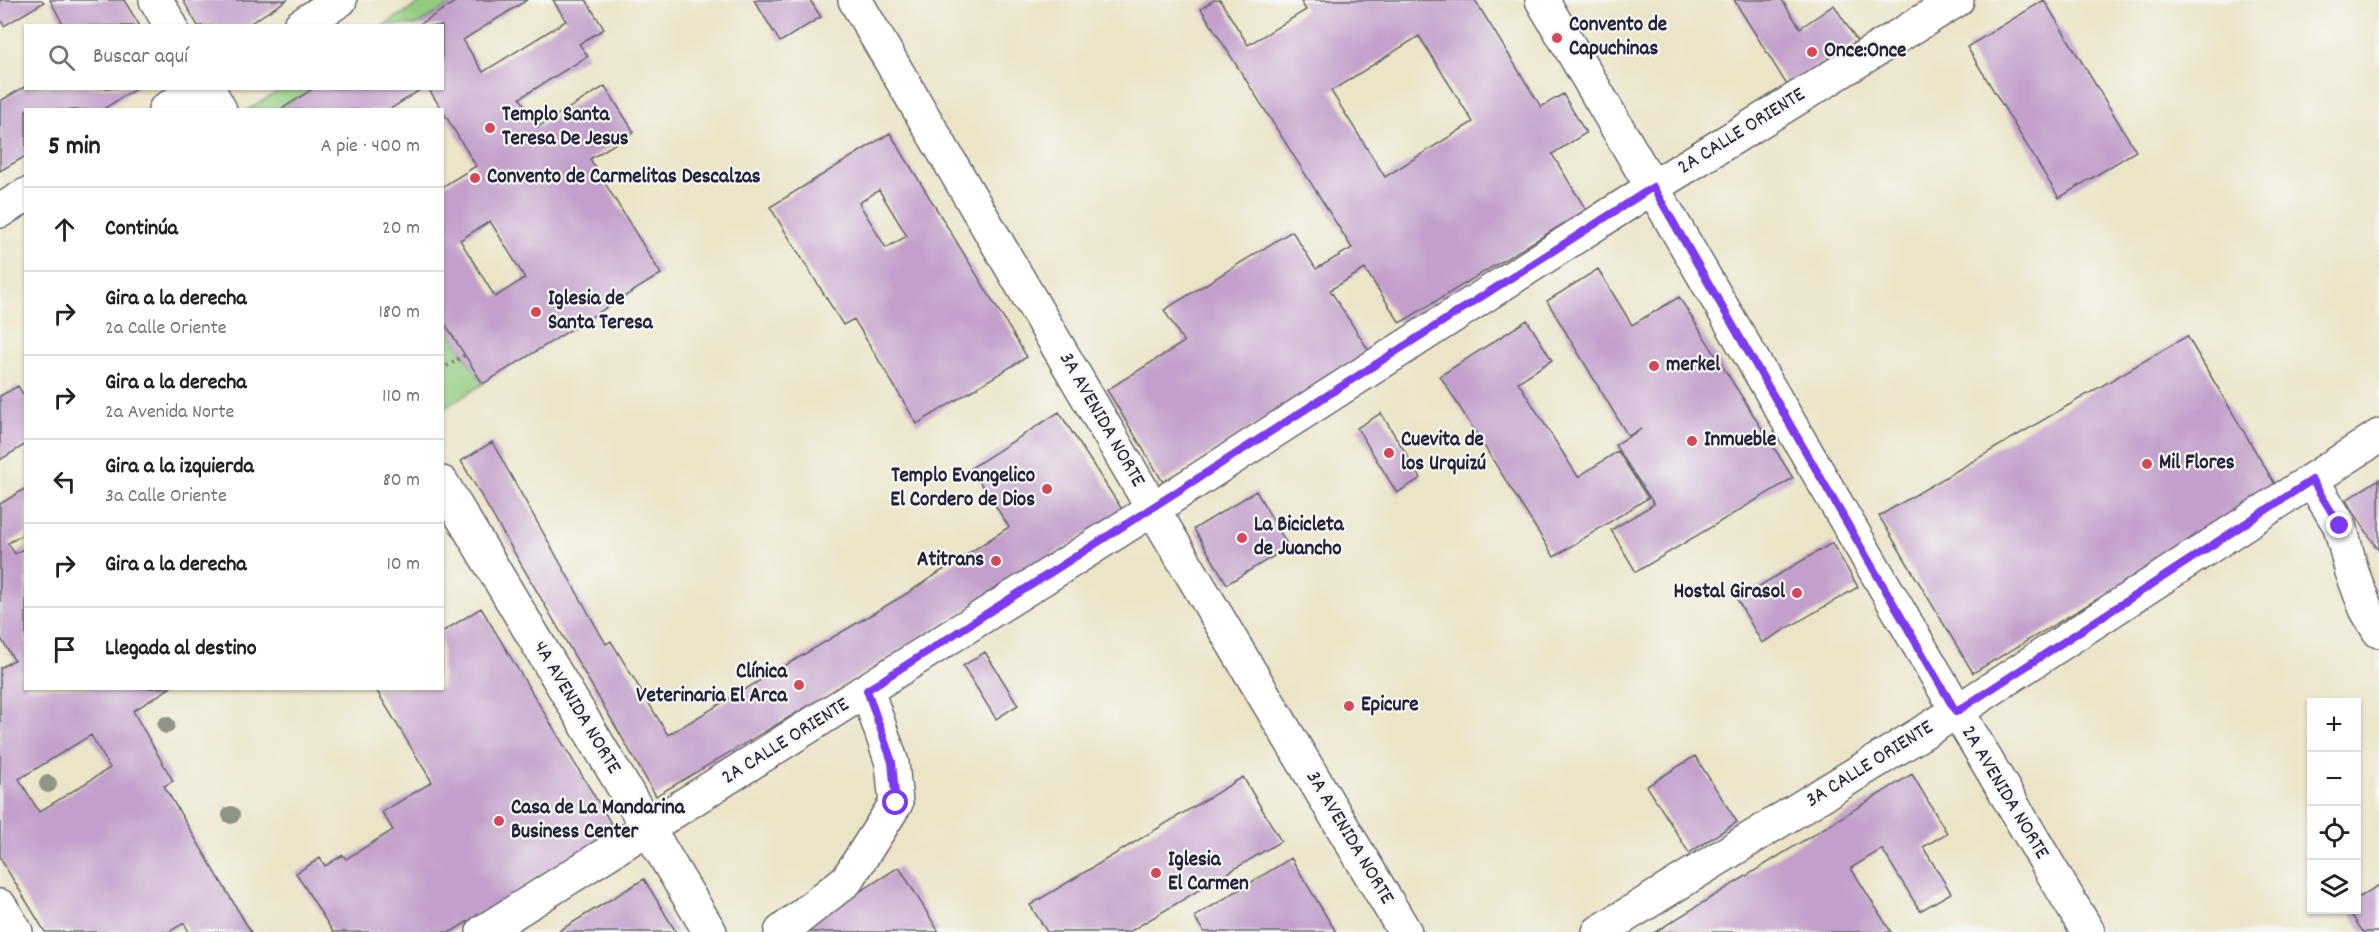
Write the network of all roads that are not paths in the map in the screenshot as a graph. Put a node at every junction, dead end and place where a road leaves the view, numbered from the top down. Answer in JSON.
{"nodes":[{"id":1,"x":156,"y":0,"type":"edge"},
{"id":2,"x":340,"y":0,"type":"edge"},
{"id":3,"x":855,"y":0,"type":"edge"},
{"id":4,"x":1542,"y":0,"type":"edge"},
{"id":5,"x":1957,"y":0,"type":"edge"},
{"id":6,"x":170,"y":24,"type":"edge"},
{"id":7,"x":303,"y":24,"type":"edge"},
{"id":8,"x":196,"y":90,"type":"edge"},
{"id":9,"x":209,"y":90,"type":"edge"},
{"id":10,"x":168,"y":108,"type":"edge"},
{"id":11,"x":219,"y":108,"type":"edge"},
{"id":12,"x":1653,"y":187,"type":"junction"},
{"id":13,"x":24,"y":196,"type":"edge"},
{"id":14,"x":0,"y":210,"type":"edge"},
{"id":15,"x":2379,"y":436,"type":"edge"},
{"id":16,"x":2312,"y":480,"type":"junction"},
{"id":17,"x":444,"y":486,"type":"edge"},
{"id":18,"x":1153,"y":509,"type":"junction"},
{"id":19,"x":2379,"y":631,"type":"edge"},
{"id":20,"x":867,"y":690,"type":"junction"},
{"id":21,"x":1956,"y":712,"type":"junction"},
{"id":22,"x":648,"y":829,"type":"junction"},
{"id":23,"x":0,"y":906,"type":"edge"},
{"id":24,"x":16,"y":932,"type":"edge"},
{"id":25,"x":483,"y":932,"type":"edge"},
{"id":26,"x":710,"y":932,"type":"edge"},
{"id":27,"x":781,"y":932,"type":"edge"},
{"id":28,"x":1405,"y":932,"type":"edge"},
{"id":29,"x":1599,"y":932,"type":"edge"},
{"id":30,"x":2088,"y":932,"type":"edge"}],
"edges":[{"from":1,"to":6,"type":"street"},
{"from":2,"to":7,"type":"street"},
{"from":3,"to":18,"type":"street","name":"3A AVENIDA NORTE"},
{"from":4,"to":12,"type":"street","name":"2A AVENIDA NORTE"},
{"from":5,"to":12,"type":"street","name":"2A CALLE ORIENTE"},
{"from":8,"to":10,"type":"street"},
{"from":9,"to":11,"type":"street"},
{"from":12,"to":18,"type":"street","name":"2A CALLE ORIENTE"},
{"from":12,"to":21,"type":"street","name":"2A AVENIDA NORTE"},
{"from":13,"to":14,"type":"street"},
{"from":15,"to":16,"type":"street","name":"3A CALLE ORIENTE"},
{"from":16,"to":19,"type":"street"},
{"from":16,"to":21,"type":"street","name":"3A CALLE ORIENTE"},
{"from":17,"to":22,"type":"street","name":"4A AVENIDA NORTE"},
{"from":18,"to":20,"type":"street","name":"2A CALLE ORIENTE"},
{"from":18,"to":28,"type":"street","name":"3A AVENIDA NORTE"},
{"from":20,"to":22,"type":"street","name":"2A CALLE ORIENTE"},
{"from":20,"to":27,"type":"street"},
{"from":21,"to":29,"type":"street","name":"3A CALLE ORIENTE"},
{"from":21,"to":30,"type":"street","name":"2A AVENIDA NORTE"},
{"from":22,"to":25,"type":"street","name":"2A CALLE ORIENTE"},
{"from":22,"to":26,"type":"street","name":"4A AVENIDA NORTE"},
{"from":23,"to":24,"type":"street"}]}
